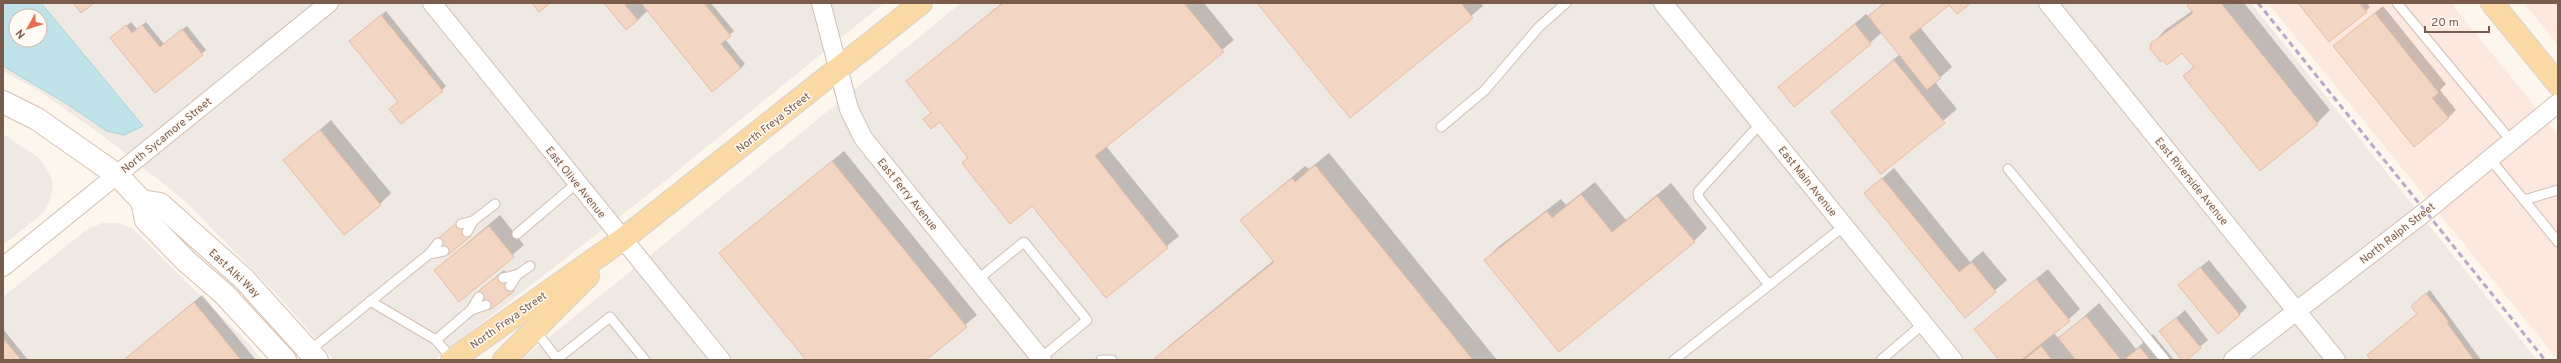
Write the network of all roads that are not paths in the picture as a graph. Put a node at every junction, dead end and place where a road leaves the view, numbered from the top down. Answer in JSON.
{"nodes":[{"id":1,"x":329,"y":3,"type":"edge"},
{"id":2,"x":432,"y":3,"type":"edge"},
{"id":3,"x":822,"y":3,"type":"edge"},
{"id":4,"x":921,"y":3,"type":"edge"},
{"id":5,"x":1566,"y":3,"type":"edge"},
{"id":6,"x":1662,"y":3,"type":"edge"},
{"id":7,"x":2048,"y":3,"type":"edge"},
{"id":8,"x":2397,"y":3,"type":"edge"},
{"id":9,"x":2492,"y":3,"type":"edge"},
{"id":10,"x":840,"y":69,"type":"junction"},
{"id":11,"x":2558,"y":84,"type":"edge"},
{"id":12,"x":3,"y":102,"type":"edge"},
{"id":13,"x":2558,"y":103,"type":"edge"},
{"id":14,"x":1761,"y":124,"type":"junction"},
{"id":15,"x":1441,"y":128,"type":"dead end"},
{"id":16,"x":2512,"y":142,"type":"junction"},
{"id":17,"x":2490,"y":159,"type":"junction"},
{"id":18,"x":2008,"y":169,"type":"dead end"},
{"id":19,"x":117,"y":175,"type":"junction"},
{"id":20,"x":577,"y":183,"type":"junction"},
{"id":21,"x":2558,"y":190,"type":"edge"},
{"id":22,"x":2524,"y":200,"type":"junction"},
{"id":23,"x":142,"y":201,"type":"junction"},
{"id":24,"x":495,"y":204,"type":"dead end"},
{"id":25,"x":473,"y":221,"type":"junction"},
{"id":26,"x":461,"y":224,"type":"dead end"},
{"id":27,"x":1844,"y":226,"type":"junction"},
{"id":28,"x":467,"y":232,"type":"dead end"},
{"id":29,"x":518,"y":234,"type":"dead end"},
{"id":30,"x":624,"y":239,"type":"junction"},
{"id":31,"x":2558,"y":242,"type":"edge"},
{"id":32,"x":438,"y":243,"type":"dead end"},
{"id":33,"x":444,"y":251,"type":"dead end"},
{"id":34,"x":429,"y":254,"type":"junction"},
{"id":35,"x":530,"y":266,"type":"dead end"},
{"id":36,"x":3,"y":267,"type":"edge"},
{"id":37,"x":517,"y":275,"type":"junction"},
{"id":38,"x":503,"y":278,"type":"dead end"},
{"id":39,"x":977,"y":280,"type":"junction"},
{"id":40,"x":1768,"y":285,"type":"junction"},
{"id":41,"x":510,"y":286,"type":"dead end"},
{"id":42,"x":479,"y":297,"type":"dead end"},
{"id":43,"x":370,"y":301,"type":"junction"},
{"id":44,"x":486,"y":306,"type":"dead end"},
{"id":45,"x":471,"y":310,"type":"junction"},
{"id":46,"x":2296,"y":310,"type":"junction"},
{"id":47,"x":1923,"y":324,"type":"junction"},
{"id":48,"x":534,"y":330,"type":"junction"},
{"id":49,"x":436,"y":340,"type":"junction"},
{"id":50,"x":313,"y":356,"type":"edge"},
{"id":51,"x":1041,"y":359,"type":"edge"},
{"id":52,"x":285,"y":360,"type":"edge"},
{"id":53,"x":452,"y":360,"type":"edge"},
{"id":54,"x":504,"y":360,"type":"edge"},
{"id":55,"x":557,"y":360,"type":"edge"},
{"id":56,"x":645,"y":360,"type":"edge"},
{"id":57,"x":721,"y":360,"type":"edge"},
{"id":58,"x":1101,"y":360,"type":"edge"},
{"id":59,"x":1112,"y":360,"type":"edge"},
{"id":60,"x":1674,"y":360,"type":"edge"},
{"id":61,"x":1881,"y":360,"type":"edge"},
{"id":62,"x":1953,"y":360,"type":"edge"},
{"id":63,"x":2165,"y":360,"type":"edge"},
{"id":64,"x":2233,"y":360,"type":"edge"},
{"id":65,"x":2336,"y":360,"type":"edge"}],
"edges":[{"from":1,"to":19,"type":"street","name":"North Sycamore Street"},
{"from":2,"to":20,"type":"street","name":"East Olive Avenue"},
{"from":3,"to":10,"type":"street","name":"East Ferry Avenue"},
{"from":4,"to":10,"type":"main road","name":"North Freya Street"},
{"from":5,"to":15,"type":"lane"},
{"from":6,"to":14,"type":"street","name":"East Main Avenue"},
{"from":7,"to":46,"type":"street","name":"East Riverside Avenue"},
{"from":8,"to":16,"type":"lane"},
{"from":9,"to":11,"type":"main road"},
{"from":10,"to":30,"type":"main road","name":"North Freya Street"},
{"from":10,"to":39,"type":"street","name":"East Ferry Avenue"},
{"from":12,"to":19,"type":"main road"},
{"from":13,"to":16,"type":"street","name":"North Ralph Street"},
{"from":14,"to":27,"type":"street","name":"East Main Avenue"},
{"from":14,"to":40,"type":"lane"},
{"from":16,"to":17,"type":"street","name":"North Ralph Street"},
{"from":17,"to":22,"type":"lane"},
{"from":17,"to":46,"type":"street","name":"North Ralph Street"},
{"from":18,"to":63,"type":"lane"},
{"from":19,"to":23,"type":"main road"},
{"from":19,"to":36,"type":"street","name":"North Sycamore Street"},
{"from":20,"to":29,"type":"lane"},
{"from":20,"to":30,"type":"street","name":"East Olive Avenue"},
{"from":21,"to":22,"type":"lane"},
{"from":22,"to":31,"type":"lane"},
{"from":23,"to":50,"type":"main road","name":"East Alki Way"},
{"from":23,"to":52,"type":"main road"},
{"from":24,"to":25,"type":"lane"},
{"from":25,"to":26,"type":"lane"},
{"from":25,"to":28,"type":"lane"},
{"from":27,"to":40,"type":"lane"},
{"from":27,"to":47,"type":"street","name":"East Main Avenue"},
{"from":30,"to":48,"type":"main road","name":"North Freya Street"},
{"from":30,"to":53,"type":"main road","name":"North Freya Street"},
{"from":30,"to":57,"type":"street","name":"East Olive Avenue"},
{"from":32,"to":34,"type":"lane"},
{"from":33,"to":34,"type":"lane"},
{"from":34,"to":43,"type":"lane"},
{"from":35,"to":37,"type":"lane"},
{"from":37,"to":38,"type":"lane"},
{"from":37,"to":41,"type":"lane"},
{"from":39,"to":51,"type":"street","name":"East Ferry Avenue"},
{"from":39,"to":51,"type":"lane"},
{"from":40,"to":60,"type":"lane"},
{"from":42,"to":45,"type":"lane"},
{"from":43,"to":49,"type":"lane"},
{"from":43,"to":50,"type":"lane"},
{"from":44,"to":45,"type":"lane"},
{"from":45,"to":49,"type":"lane"},
{"from":46,"to":64,"type":"street","name":"North Ralph Street"},
{"from":46,"to":65,"type":"street","name":"East Riverside Avenue"},
{"from":47,"to":61,"type":"lane"},
{"from":47,"to":62,"type":"street","name":"East Main Avenue"},
{"from":48,"to":54,"type":"main road","name":"North Freya Street"},
{"from":48,"to":55,"type":"lane"},
{"from":49,"to":53,"type":"lane"},
{"from":55,"to":56,"type":"lane"},
{"from":58,"to":59,"type":"lane"}]}
